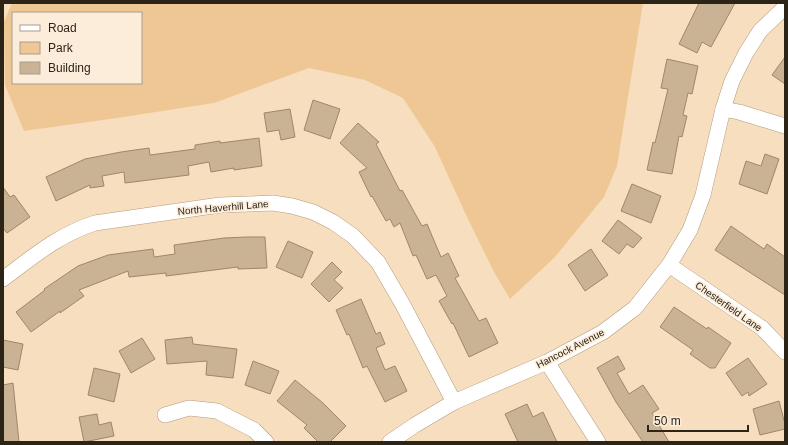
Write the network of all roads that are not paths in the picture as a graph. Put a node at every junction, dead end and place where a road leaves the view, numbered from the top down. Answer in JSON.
{"nodes":[{"id":1,"x":785,"y":7,"type":"edge"},
{"id":2,"x":723,"y":109,"type":"junction"},
{"id":3,"x":785,"y":126,"type":"edge"},
{"id":4,"x":668,"y":265,"type":"junction"},
{"id":5,"x":3,"y":279,"type":"edge"},
{"id":6,"x":785,"y":352,"type":"edge"},
{"id":7,"x":547,"y":362,"type":"junction"},
{"id":8,"x":454,"y":402,"type":"junction"},
{"id":9,"x":165,"y":415,"type":"dead end"},
{"id":10,"x":266,"y":442,"type":"edge"},
{"id":11,"x":390,"y":442,"type":"edge"},
{"id":12,"x":598,"y":442,"type":"edge"}],
"edges":[{"from":1,"to":2,"type":"street","name":"Hancock Avenue"},
{"from":2,"to":3,"type":"street"},
{"from":2,"to":4,"type":"street","name":"Hancock Avenue"},
{"from":4,"to":6,"type":"street","name":"Chesterfield Lane"},
{"from":4,"to":7,"type":"street","name":"Hancock Avenue"},
{"from":5,"to":8,"type":"street","name":"North Haverhill Lane"},
{"from":7,"to":8,"type":"street","name":"Hancock Avenue"},
{"from":7,"to":12,"type":"street"},
{"from":8,"to":11,"type":"street","name":"Hancock Avenue"},
{"from":9,"to":10,"type":"street"}]}
